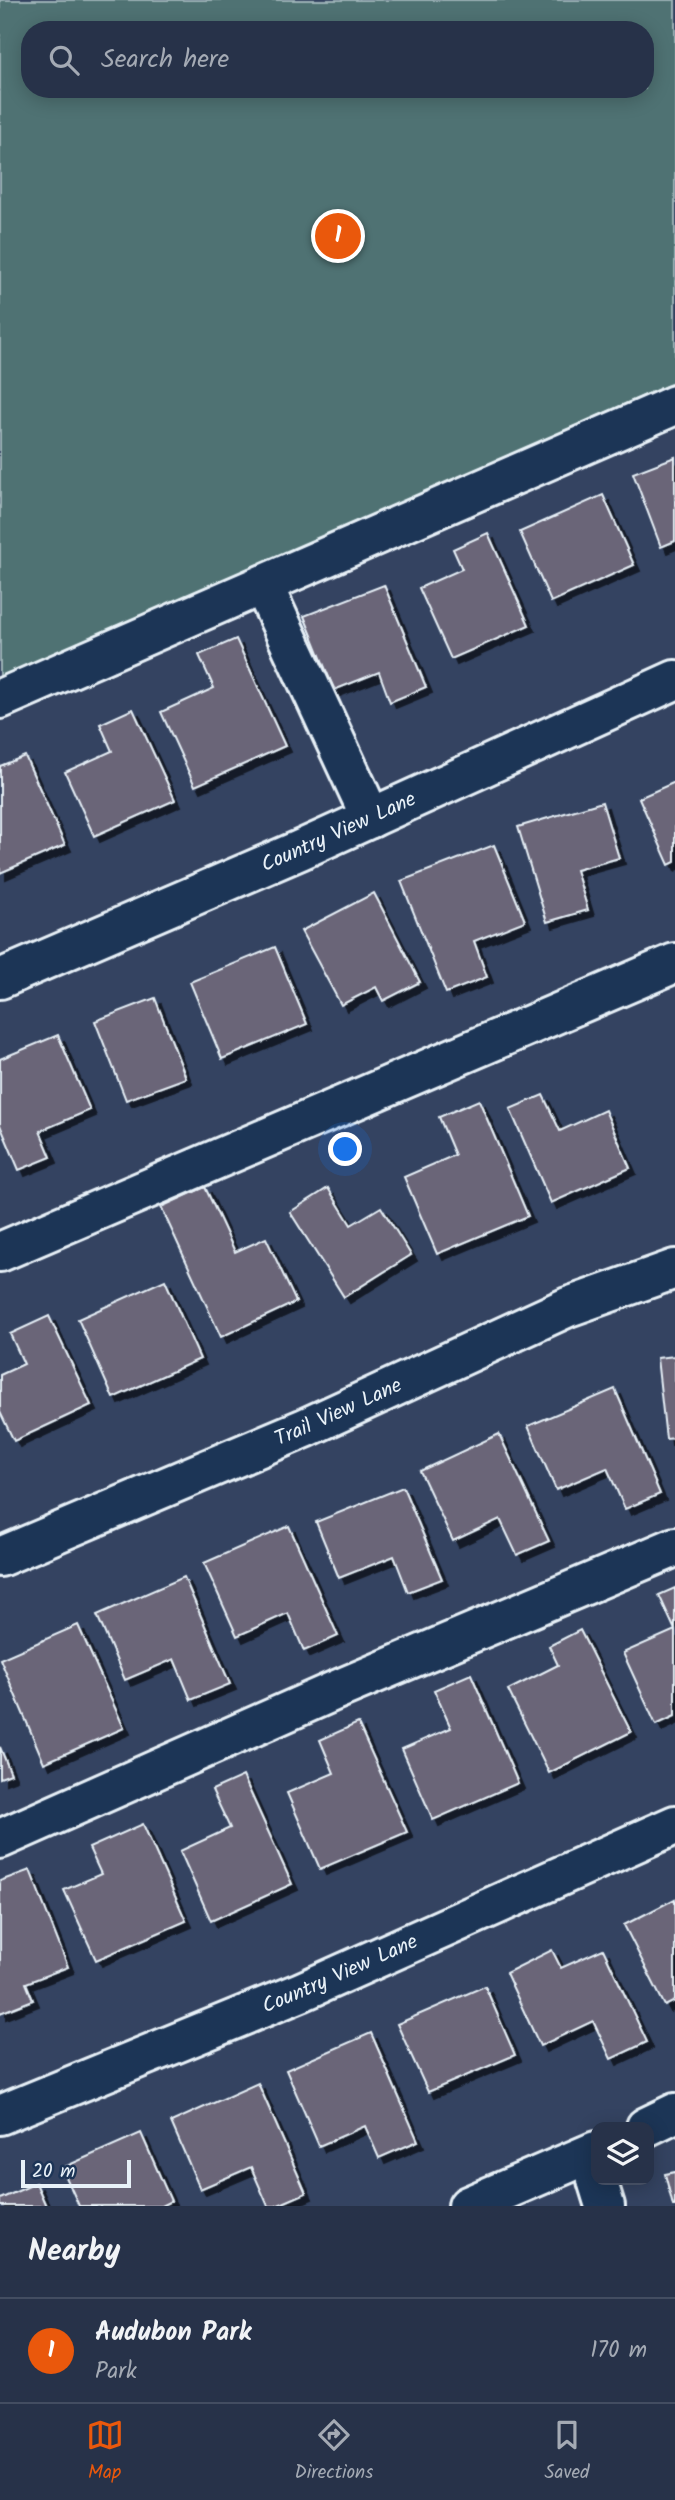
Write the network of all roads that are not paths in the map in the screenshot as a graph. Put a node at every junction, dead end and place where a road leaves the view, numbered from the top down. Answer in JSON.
{"nodes":[{"id":1,"x":675,"y":405,"type":"edge"},
{"id":2,"x":263,"y":585,"type":"junction"},
{"id":3,"x":675,"y":680,"type":"edge"},
{"id":4,"x":0,"y":699,"type":"edge"},
{"id":5,"x":371,"y":818,"type":"junction"},
{"id":6,"x":675,"y":963,"type":"edge"},
{"id":7,"x":0,"y":979,"type":"edge"},
{"id":8,"x":0,"y":1252,"type":"edge"},
{"id":9,"x":675,"y":1269,"type":"edge"},
{"id":10,"x":675,"y":1547,"type":"edge"},
{"id":11,"x":0,"y":1557,"type":"edge"},
{"id":12,"x":675,"y":1825,"type":"edge"},
{"id":13,"x":0,"y":1839,"type":"edge"},
{"id":14,"x":675,"y":2113,"type":"edge"},
{"id":15,"x":0,"y":2115,"type":"edge"},
{"id":16,"x":654,"y":2123,"type":"edge"},
{"id":17,"x":591,"y":2166,"type":"edge"},
{"id":18,"x":600,"y":2185,"type":"edge"},
{"id":19,"x":468,"y":2206,"type":"edge"},
{"id":20,"x":605,"y":2206,"type":"edge"}],
"edges":[{"from":1,"to":2,"type":"street"},
{"from":2,"to":4,"type":"street"},
{"from":2,"to":5,"type":"street"},
{"from":3,"to":5,"type":"street","name":"Country View Lane"},
{"from":5,"to":7,"type":"street","name":"Country View Lane"},
{"from":6,"to":8,"type":"street"},
{"from":9,"to":11,"type":"street","name":"Trail View Lane"},
{"from":10,"to":13,"type":"street"},
{"from":12,"to":15,"type":"street","name":"Country View Lane"},
{"from":14,"to":16,"type":"street"},
{"from":17,"to":19,"type":"street"},
{"from":18,"to":20,"type":"street"}]}
